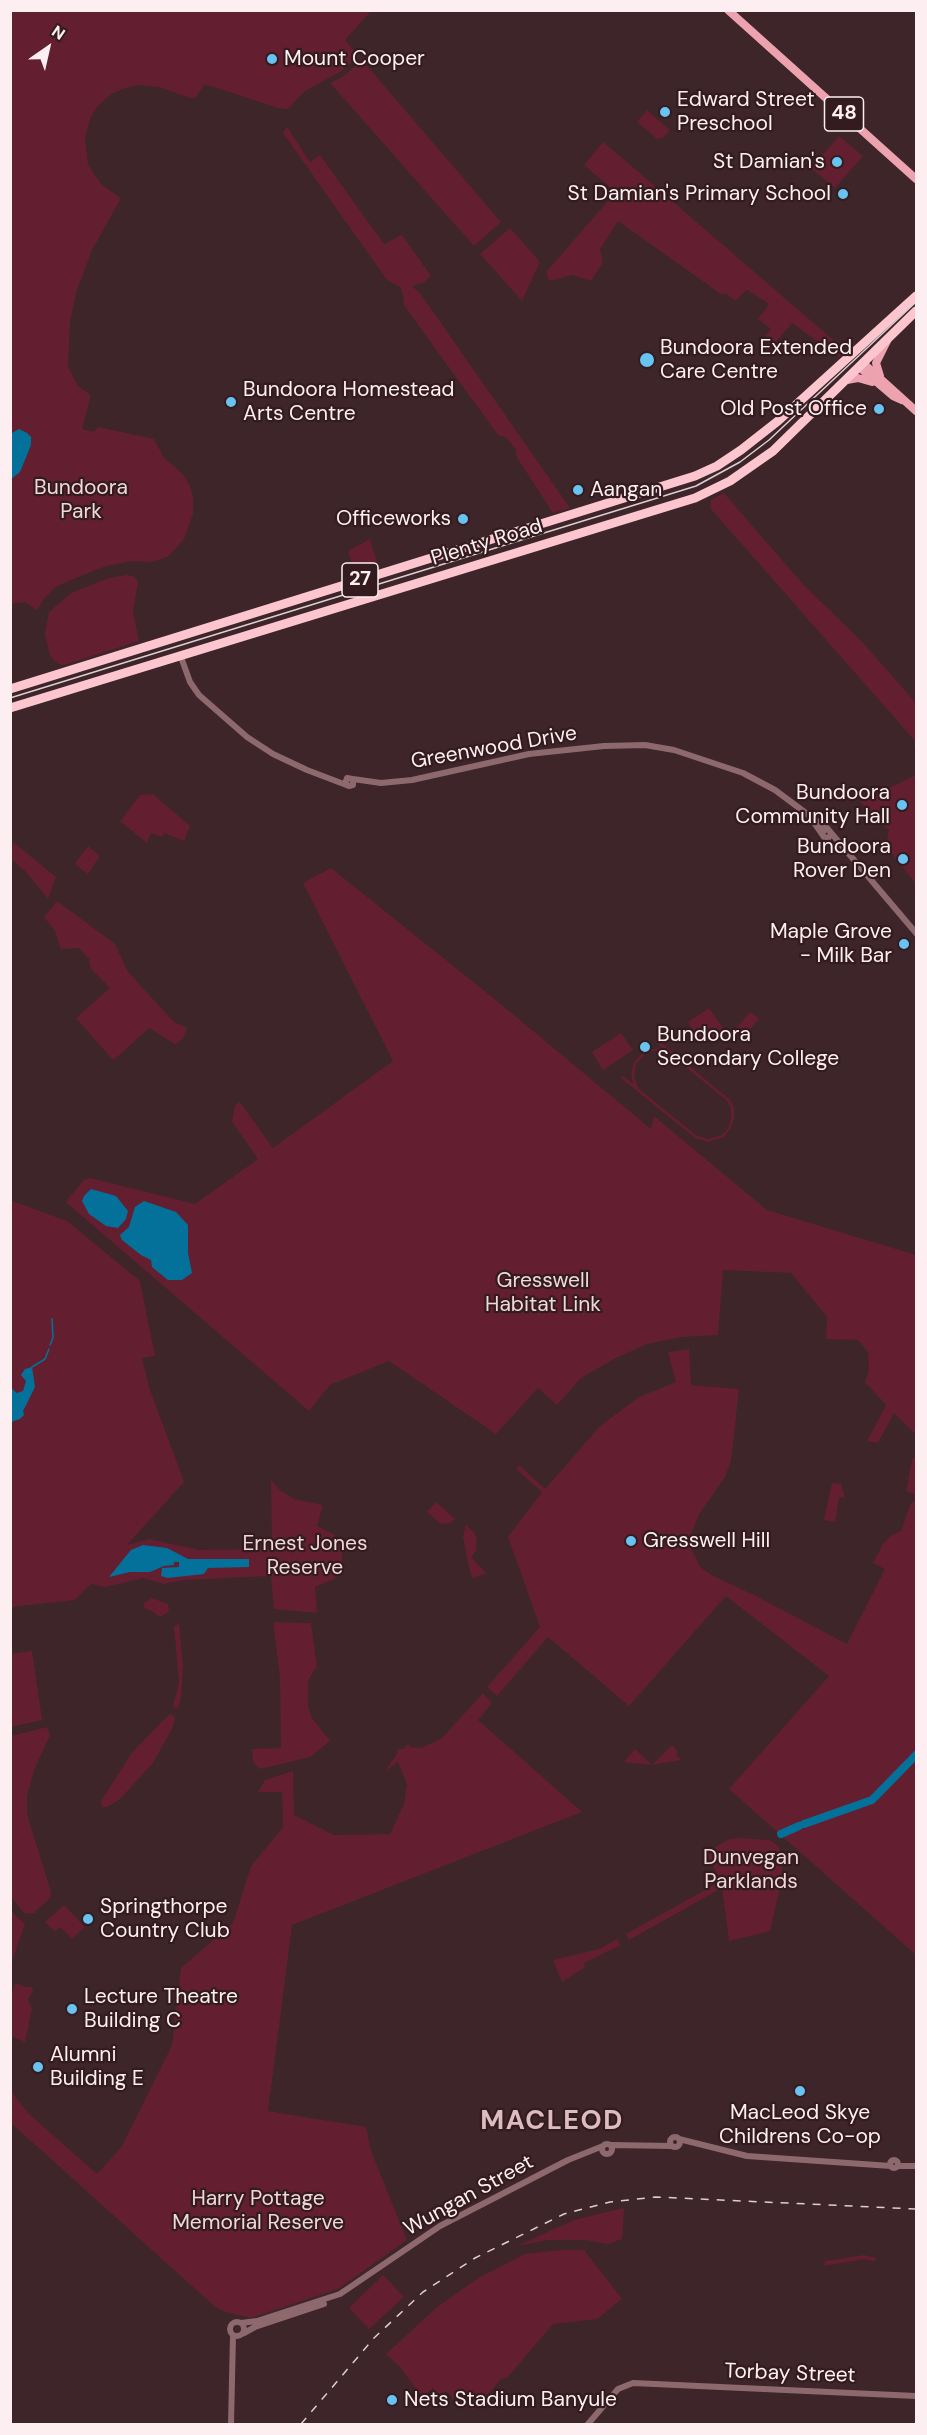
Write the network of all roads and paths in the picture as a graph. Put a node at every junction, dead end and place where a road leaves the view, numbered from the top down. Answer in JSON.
{"nodes":[{"id":1,"x":728,"y":10,"type":"edge"},
{"id":2,"x":916,"y":179,"type":"edge"},
{"id":3,"x":916,"y":296,"type":"edge"},
{"id":4,"x":916,"y":311,"type":"edge"},
{"id":5,"x":889,"y":338,"type":"junction"},
{"id":6,"x":851,"y":355,"type":"junction"},
{"id":7,"x":861,"y":365,"type":"junction"},
{"id":8,"x":845,"y":381,"type":"junction"},
{"id":9,"x":880,"y":381,"type":"junction"},
{"id":10,"x":916,"y":411,"type":"edge"},
{"id":11,"x":741,"y":450,"type":"junction"},
{"id":12,"x":753,"y":466,"type":"junction"},
{"id":13,"x":538,"y":525,"type":"junction"},
{"id":14,"x":546,"y":544,"type":"junction"},
{"id":15,"x":175,"y":637,"type":"junction"},
{"id":16,"x":181,"y":657,"type":"junction"},
{"id":17,"x":47,"y":679,"type":"junction"},
{"id":18,"x":10,"y":689,"type":"edge"},
{"id":19,"x":57,"y":695,"type":"junction"},
{"id":20,"x":10,"y":708,"type":"edge"},
{"id":21,"x":916,"y":933,"type":"edge"},
{"id":22,"x":914,"y":2166,"type":"edge"},
{"id":23,"x":401,"y":2253,"type":"junction"},
{"id":24,"x":241,"y":2323,"type":"junction"},
{"id":25,"x":239,"y":2335,"type":"junction"},
{"id":26,"x":916,"y":2396,"type":"edge"},
{"id":27,"x":231,"y":2424,"type":"edge"},
{"id":28,"x":589,"y":2424,"type":"edge"}],
"edges":[{"from":1,"to":2,"type":"main road","number":"48"},
{"from":3,"to":6,"type":"highway","name":"Plenty Road","number":"27"},
{"from":4,"to":5,"type":"highway","name":"Plenty Road","number":"27"},
{"from":5,"to":7,"type":"highway","name":"Plenty Road","number":"27"},
{"from":5,"to":9,"type":"main road"},
{"from":6,"to":7,"type":"highway"},
{"from":6,"to":11,"type":"highway","name":"Plenty Road","number":"27"},
{"from":7,"to":8,"type":"highway","name":"Plenty Road","number":"27"},
{"from":7,"to":9,"type":"main road"},
{"from":8,"to":9,"type":"main road"},
{"from":8,"to":12,"type":"highway","name":"Plenty Road","number":"27"},
{"from":9,"to":10,"type":"main road"},
{"from":11,"to":12,"type":"highway"},
{"from":11,"to":13,"type":"highway","name":"Plenty Road","number":"27"},
{"from":12,"to":14,"type":"highway","name":"Plenty Road","number":"27"},
{"from":13,"to":14,"type":"highway"},
{"from":13,"to":15,"type":"highway","name":"Plenty Road","number":"27"},
{"from":14,"to":16,"type":"highway","name":"Plenty Road","number":"27"},
{"from":15,"to":16,"type":"highway"},
{"from":15,"to":17,"type":"highway","name":"Plenty Road","number":"27"},
{"from":16,"to":19,"type":"highway","name":"Plenty Road","number":"27"},
{"from":16,"to":21,"type":"street","name":"Greenwood Drive"},
{"from":17,"to":18,"type":"highway","name":"Plenty Road","number":"27"},
{"from":17,"to":19,"type":"highway"},
{"from":19,"to":20,"type":"highway","name":"Plenty Road","number":"27"},
{"from":22,"to":23,"type":"street","name":"Wungan Street"},
{"from":23,"to":24,"type":"street","name":"Wungan Street"},
{"from":23,"to":25,"type":"street","name":"Wungan Street"},
{"from":24,"to":25,"type":"street"},
{"from":24,"to":25,"type":"street"},
{"from":25,"to":27,"type":"street"},
{"from":26,"to":28,"type":"street","name":"Torbay Street"}]}
